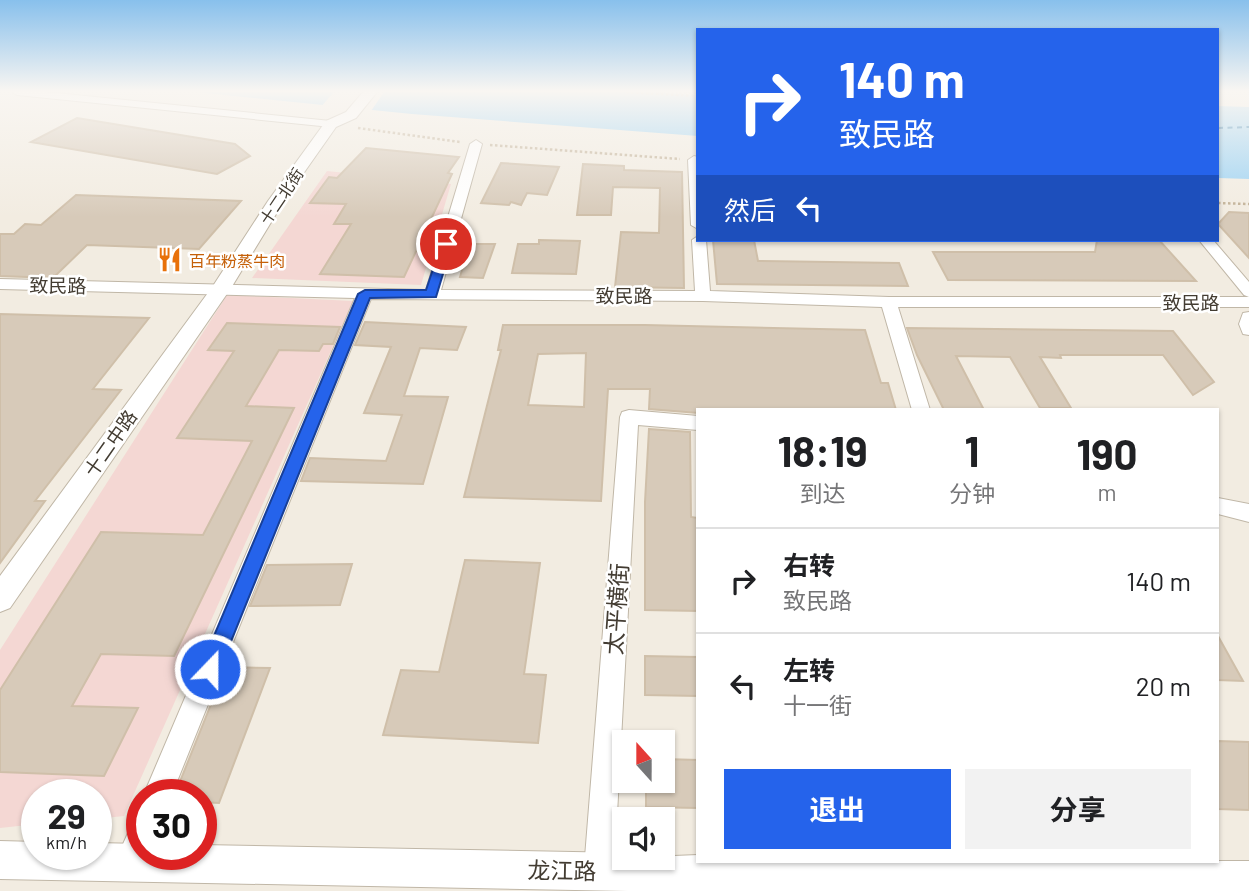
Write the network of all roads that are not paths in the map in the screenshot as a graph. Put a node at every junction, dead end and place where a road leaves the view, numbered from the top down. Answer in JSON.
{"nodes":[{"id":1,"x":320,"y":134,"type":"edge"},
{"id":2,"x":476,"y":144,"type":"road end"},
{"id":3,"x":694,"y":160,"type":"road end"},
{"id":4,"x":696,"y":192,"type":"edge"},
{"id":5,"x":699,"y":242,"type":"edge"},
{"id":6,"x":1208,"y":242,"type":"edge"},
{"id":7,"x":0,"y":285,"type":"edge"},
{"id":8,"x":221,"y":288,"type":"junction"},
{"id":9,"x":1249,"y":292,"type":"edge"},
{"id":10,"x":365,"y":294,"type":"junction"},
{"id":11,"x":432,"y":294,"type":"junction"},
{"id":12,"x":703,"y":296,"type":"junction"},
{"id":13,"x":889,"y":302,"type":"junction"},
{"id":14,"x":1249,"y":302,"type":"edge"},
{"id":15,"x":1249,"y":317,"type":"edge"},
{"id":16,"x":1249,"y":330,"type":"edge"},
{"id":17,"x":919,"y":408,"type":"edge"},
{"id":18,"x":696,"y":423,"type":"edge"},
{"id":19,"x":1219,"y":506,"type":"edge"},
{"id":20,"x":1249,"y":513,"type":"edge"},
{"id":21,"x":0,"y":599,"type":"edge"},
{"id":22,"x":164,"y":779,"type":"edge"},
{"id":23,"x":126,"y":849,"type":"edge"},
{"id":24,"x":217,"y":852,"type":"edge"},
{"id":25,"x":0,"y":860,"type":"edge"},
{"id":26,"x":599,"y":870,"type":"junction"},
{"id":27,"x":1249,"y":880,"type":"edge"},
{"id":28,"x":1013,"y":885,"type":"edge"}],
"edges":[{"from":1,"to":8,"type":"street","name":"十二北街"},
{"from":2,"to":11,"type":"street"},
{"from":3,"to":4,"type":"street"},
{"from":5,"to":12,"type":"street"},
{"from":6,"to":9,"type":"street"},
{"from":7,"to":8,"type":"street","name":"致民路"},
{"from":8,"to":10,"type":"street","name":"致民路"},
{"from":8,"to":21,"type":"street","name":"十二中路"},
{"from":10,"to":11,"type":"street","name":"致民路"},
{"from":10,"to":22,"type":"street"},
{"from":11,"to":12,"type":"street","name":"致民路"},
{"from":12,"to":13,"type":"street","name":"致民路"},
{"from":13,"to":14,"type":"street","name":"致民路"},
{"from":13,"to":17,"type":"street"},
{"from":15,"to":16,"type":"street"},
{"from":18,"to":26,"type":"street","name":"太平横街"},
{"from":19,"to":20,"type":"street"},
{"from":23,"to":25,"type":"street","name":"龙江路"},
{"from":24,"to":26,"type":"street","name":"龙江路"},
{"from":26,"to":28,"type":"street","name":"龙江路"},
{"from":27,"to":28,"type":"street","name":"龙江路"}]}
